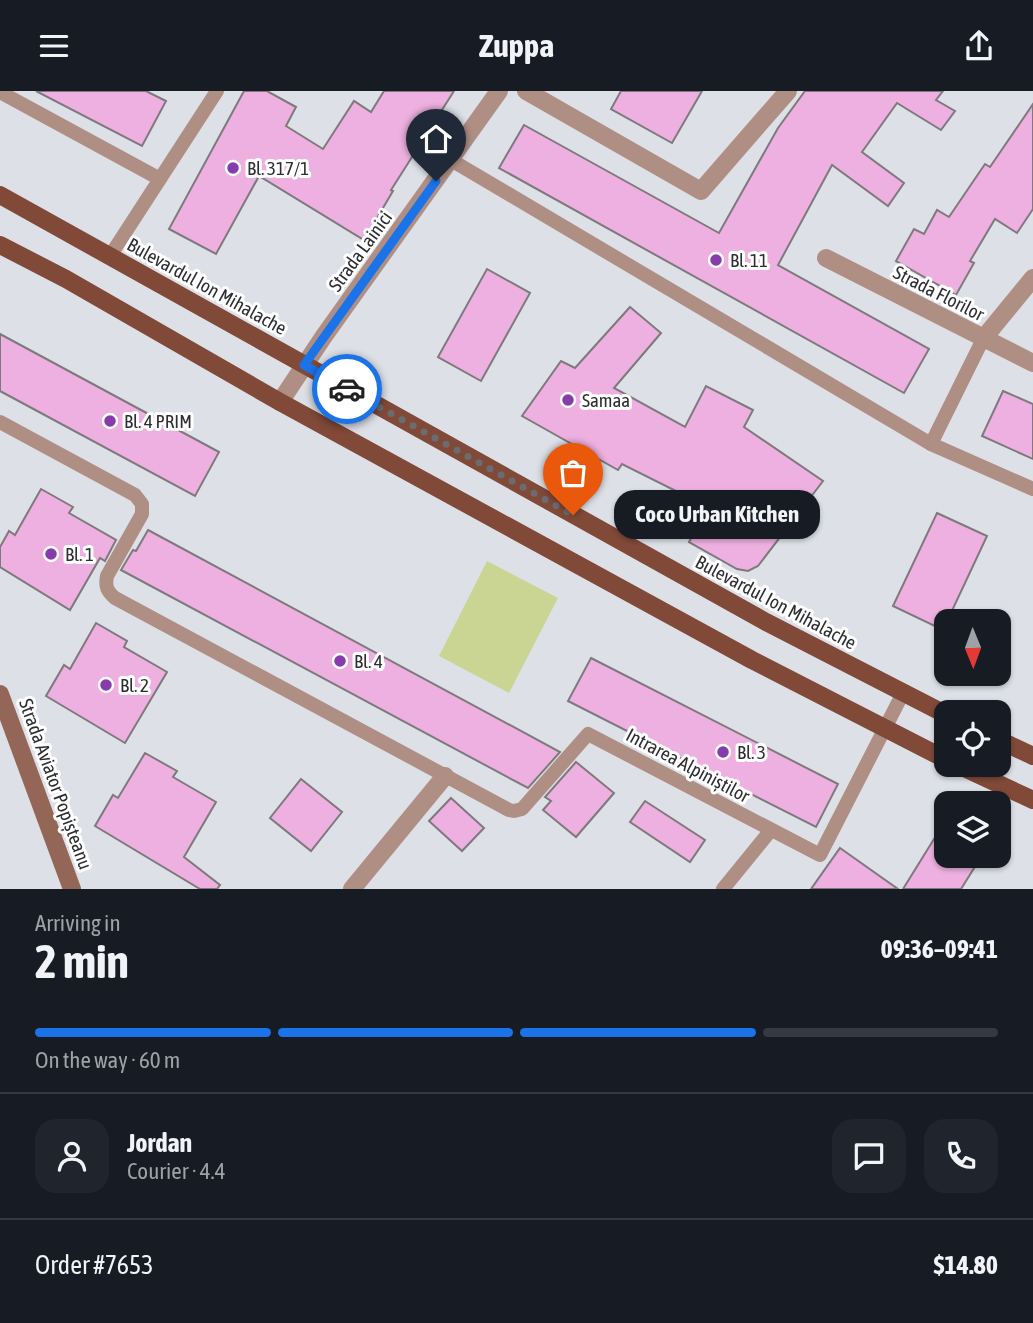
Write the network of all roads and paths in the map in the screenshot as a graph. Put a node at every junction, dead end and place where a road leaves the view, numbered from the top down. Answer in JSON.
{"nodes":[{"id":1,"x":217,"y":91,"type":"edge"},
{"id":2,"x":499,"y":91,"type":"edge"},
{"id":3,"x":526,"y":91,"type":"edge"},
{"id":4,"x":788,"y":91,"type":"edge"},
{"id":5,"x":0,"y":92,"type":"edge"},
{"id":6,"x":451,"y":160,"type":"junction"},
{"id":7,"x":160,"y":179,"type":"junction"},
{"id":8,"x":0,"y":195,"type":"edge"},
{"id":9,"x":0,"y":245,"type":"edge"},
{"id":10,"x":110,"y":256,"type":"junction"},
{"id":11,"x":825,"y":258,"type":"dead end"},
{"id":12,"x":1033,"y":278,"type":"edge"},
{"id":13,"x":983,"y":339,"type":"junction"},
{"id":14,"x":1033,"y":363,"type":"edge"},
{"id":15,"x":304,"y":365,"type":"junction"},
{"id":16,"x":280,"y":402,"type":"junction"},
{"id":17,"x":0,"y":422,"type":"edge"},
{"id":18,"x":932,"y":444,"type":"junction"},
{"id":19,"x":1033,"y":489,"type":"edge"},
{"id":20,"x":0,"y":694,"type":"edge"},
{"id":21,"x":903,"y":694,"type":"junction"},
{"id":22,"x":934,"y":709,"type":"edge"},
{"id":23,"x":885,"y":729,"type":"junction"},
{"id":24,"x":1011,"y":746,"type":"edge"},
{"id":25,"x":934,"y":753,"type":"edge"},
{"id":26,"x":1033,"y":756,"type":"edge"},
{"id":27,"x":445,"y":776,"type":"junction"},
{"id":28,"x":984,"y":777,"type":"edge"},
{"id":29,"x":1033,"y":800,"type":"edge"},
{"id":30,"x":771,"y":830,"type":"junction"},
{"id":31,"x":72,"y":889,"type":"edge"},
{"id":32,"x":352,"y":889,"type":"edge"},
{"id":33,"x":723,"y":889,"type":"edge"}],
"edges":[{"from":1,"to":7,"type":"lane"},
{"from":2,"to":6,"type":"street","name":"Strada Lainici"},
{"from":3,"to":4,"type":"street"},
{"from":5,"to":7,"type":"lane"},
{"from":6,"to":15,"type":"street","name":"Strada Lainici"},
{"from":6,"to":18,"type":"lane"},
{"from":7,"to":10,"type":"lane"},
{"from":8,"to":10,"type":"main road","name":"Bulevardul Ion Mihalache"},
{"from":9,"to":16,"type":"main road"},
{"from":10,"to":15,"type":"main road","name":"Bulevardul Ion Mihalache"},
{"from":11,"to":13,"type":"street","name":"Strada Florilor"},
{"from":12,"to":13,"type":"street"},
{"from":13,"to":14,"type":"street","name":"Strada Florilor"},
{"from":13,"to":18,"type":"lane"},
{"from":15,"to":16,"type":"street","name":"Strada Lainici"},
{"from":15,"to":21,"type":"main road","name":"Bulevardul Ion Mihalache"},
{"from":16,"to":23,"type":"main road"},
{"from":17,"to":27,"type":"lane"},
{"from":18,"to":19,"type":"lane"},
{"from":20,"to":31,"type":"street","name":"Strada Aviator Popișteanu"},
{"from":21,"to":22,"type":"main road","name":"Bulevardul Ion Mihalache"},
{"from":21,"to":23,"type":"lane"},
{"from":23,"to":25,"type":"main road"},
{"from":23,"to":30,"type":"lane","name":"Intrarea Alpiniștilor"},
{"from":24,"to":26,"type":"main road"},
{"from":27,"to":30,"type":"lane","name":"Intrarea Alpiniștilor"},
{"from":27,"to":32,"type":"street"},
{"from":28,"to":29,"type":"main road"},
{"from":30,"to":33,"type":"lane"}]}
